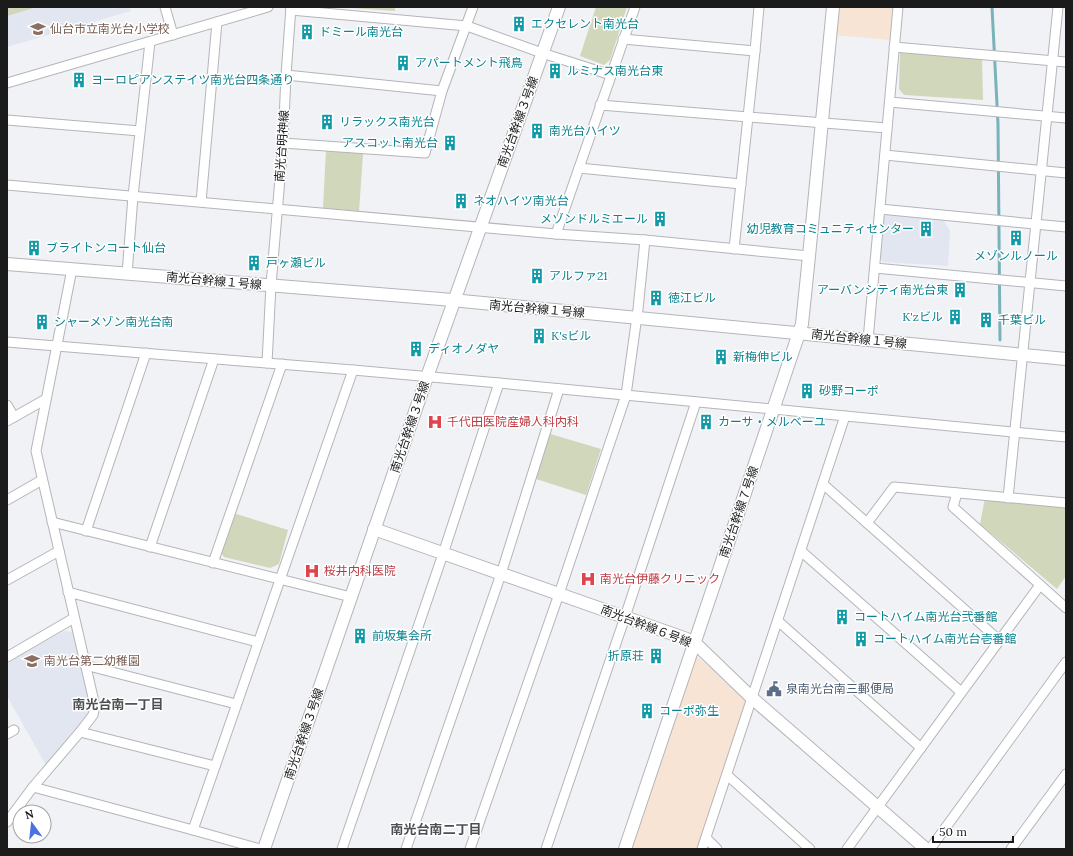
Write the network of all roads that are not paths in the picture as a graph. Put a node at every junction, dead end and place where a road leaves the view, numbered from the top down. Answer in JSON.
{"nodes":[{"id":1,"x":165,"y":7,"type":"edge"},
{"id":2,"x":268,"y":7,"type":"edge"},
{"id":3,"x":473,"y":7,"type":"edge"},
{"id":4,"x":559,"y":7,"type":"edge"},
{"id":5,"x":635,"y":7,"type":"edge"},
{"id":6,"x":759,"y":7,"type":"edge"},
{"id":7,"x":833,"y":7,"type":"edge"},
{"id":8,"x":898,"y":7,"type":"edge"},
{"id":9,"x":1058,"y":7,"type":"edge"},
{"id":10,"x":291,"y":8,"type":"edge"},
{"id":11,"x":236,"y":11,"type":"edge"},
{"id":12,"x":217,"y":22,"type":"junction"},
{"id":13,"x":467,"y":26,"type":"junction"},
{"id":14,"x":173,"y":35,"type":"junction"},
{"id":15,"x":623,"y":39,"type":"junction"},
{"id":16,"x":150,"y":42,"type":"junction"},
{"id":17,"x":894,"y":48,"type":"junction"},
{"id":18,"x":755,"y":51,"type":"junction"},
{"id":19,"x":542,"y":53,"type":"junction"},
{"id":20,"x":1052,"y":61,"type":"junction"},
{"id":21,"x":1066,"y":62,"type":"edge"},
{"id":22,"x":286,"y":75,"type":"junction"},
{"id":23,"x":611,"y":75,"type":"junction"},
{"id":24,"x":7,"y":84,"type":"edge"},
{"id":25,"x":442,"y":91,"type":"junction"},
{"id":26,"x":890,"y":102,"type":"junction"},
{"id":27,"x":600,"y":105,"type":"junction"},
{"id":28,"x":1047,"y":116,"type":"junction"},
{"id":29,"x":748,"y":117,"type":"junction"},
{"id":30,"x":1066,"y":118,"type":"edge"},
{"id":31,"x":7,"y":119,"type":"edge"},
{"id":32,"x":7,"y":123,"type":"edge"},
{"id":33,"x":822,"y":123,"type":"junction"},
{"id":34,"x":887,"y":128,"type":"junction"},
{"id":35,"x":140,"y":130,"type":"junction"},
{"id":36,"x":283,"y":143,"type":"junction"},
{"id":37,"x":885,"y":156,"type":"junction"},
{"id":38,"x":579,"y":168,"type":"junction"},
{"id":39,"x":1041,"y":171,"type":"junction"},
{"id":40,"x":1066,"y":173,"type":"edge"},
{"id":41,"x":741,"y":184,"type":"junction"},
{"id":42,"x":7,"y":185,"type":"edge"},
{"id":43,"x":133,"y":196,"type":"junction"},
{"id":44,"x":201,"y":202,"type":"junction"},
{"id":45,"x":278,"y":208,"type":"junction"},
{"id":46,"x":880,"y":209,"type":"junction"},
{"id":47,"x":1036,"y":224,"type":"junction"},
{"id":48,"x":480,"y":227,"type":"junction"},
{"id":49,"x":1066,"y":227,"type":"edge"},
{"id":50,"x":556,"y":234,"type":"junction"},
{"id":51,"x":645,"y":240,"type":"junction"},
{"id":52,"x":734,"y":250,"type":"junction"},
{"id":53,"x":810,"y":256,"type":"junction"},
{"id":54,"x":7,"y":264,"type":"edge"},
{"id":55,"x":875,"y":268,"type":"junction"},
{"id":56,"x":72,"y":269,"type":"junction"},
{"id":57,"x":127,"y":274,"type":"junction"},
{"id":58,"x":1030,"y":282,"type":"junction"},
{"id":59,"x":271,"y":286,"type":"junction"},
{"id":60,"x":1066,"y":286,"type":"edge"},
{"id":61,"x":455,"y":301,"type":"junction"},
{"id":62,"x":636,"y":318,"type":"junction"},
{"id":63,"x":799,"y":333,"type":"junction"},
{"id":64,"x":868,"y":340,"type":"junction"},
{"id":65,"x":7,"y":342,"type":"edge"},
{"id":66,"x":56,"y":346,"type":"junction"},
{"id":67,"x":146,"y":353,"type":"junction"},
{"id":68,"x":1023,"y":355,"type":"junction"},
{"id":69,"x":214,"y":359,"type":"junction"},
{"id":70,"x":1066,"y":359,"type":"edge"},
{"id":71,"x":267,"y":363,"type":"junction"},
{"id":72,"x":282,"y":364,"type":"junction"},
{"id":73,"x":352,"y":370,"type":"junction"},
{"id":74,"x":427,"y":377,"type":"junction"},
{"id":75,"x":499,"y":383,"type":"junction"},
{"id":76,"x":559,"y":389,"type":"junction"},
{"id":77,"x":626,"y":395,"type":"junction"},
{"id":78,"x":46,"y":399,"type":"junction"},
{"id":79,"x":696,"y":402,"type":"junction"},
{"id":80,"x":7,"y":405,"type":"edge"},
{"id":81,"x":774,"y":409,"type":"junction"},
{"id":82,"x":845,"y":416,"type":"junction"},
{"id":83,"x":10,"y":419,"type":"edge"},
{"id":84,"x":1015,"y":432,"type":"junction"},
{"id":85,"x":1066,"y":437,"type":"edge"},
{"id":86,"x":42,"y":480,"type":"junction"},
{"id":87,"x":823,"y":484,"type":"junction"},
{"id":88,"x":956,"y":493,"type":"junction"},
{"id":89,"x":1008,"y":498,"type":"junction"},
{"id":90,"x":7,"y":500,"type":"edge"},
{"id":91,"x":1066,"y":503,"type":"edge"},
{"id":92,"x":52,"y":522,"type":"junction"},
{"id":93,"x":867,"y":523,"type":"junction"},
{"id":94,"x":374,"y":529,"type":"junction"},
{"id":95,"x":86,"y":531,"type":"junction"},
{"id":96,"x":150,"y":547,"type":"junction"},
{"id":97,"x":59,"y":551,"type":"junction"},
{"id":98,"x":801,"y":551,"type":"junction"},
{"id":99,"x":443,"y":554,"type":"junction"},
{"id":100,"x":213,"y":563,"type":"junction"},
{"id":101,"x":500,"y":574,"type":"junction"},
{"id":102,"x":280,"y":579,"type":"junction"},
{"id":103,"x":7,"y":580,"type":"edge"},
{"id":104,"x":1040,"y":584,"type":"junction"},
{"id":105,"x":68,"y":592,"type":"junction"},
{"id":106,"x":559,"y":594,"type":"junction"},
{"id":107,"x":351,"y":597,"type":"junction"},
{"id":108,"x":1066,"y":608,"type":"edge"},
{"id":109,"x":624,"y":617,"type":"junction"},
{"id":110,"x":74,"y":618,"type":"junction"},
{"id":111,"x":778,"y":621,"type":"junction"},
{"id":112,"x":999,"y":640,"type":"junction"},
{"id":113,"x":258,"y":642,"type":"junction"},
{"id":114,"x":695,"y":643,"type":"junction"},
{"id":115,"x":7,"y":657,"type":"edge"},
{"id":116,"x":1066,"y":662,"type":"edge"},
{"id":117,"x":85,"y":666,"type":"junction"},
{"id":118,"x":961,"y":692,"type":"junction"},
{"id":119,"x":752,"y":698,"type":"junction"},
{"id":120,"x":236,"y":704,"type":"junction"},
{"id":121,"x":80,"y":732,"type":"junction"},
{"id":122,"x":921,"y":748,"type":"junction"},
{"id":123,"x":215,"y":766,"type":"junction"},
{"id":124,"x":727,"y":774,"type":"junction"},
{"id":125,"x":1066,"y":774,"type":"edge"},
{"id":126,"x":33,"y":787,"type":"junction"},
{"id":127,"x":878,"y":807,"type":"junction"},
{"id":128,"x":7,"y":822,"type":"edge"},
{"id":129,"x":193,"y":830,"type":"junction"},
{"id":130,"x":706,"y":838,"type":"junction"},
{"id":131,"x":260,"y":849,"type":"edge"},
{"id":132,"x":264,"y":849,"type":"edge"},
{"id":133,"x":342,"y":849,"type":"edge"},
{"id":134,"x":406,"y":849,"type":"edge"},
{"id":135,"x":470,"y":849,"type":"edge"},
{"id":136,"x":546,"y":849,"type":"edge"},
{"id":137,"x":625,"y":849,"type":"edge"},
{"id":138,"x":702,"y":849,"type":"edge"},
{"id":139,"x":718,"y":849,"type":"edge"},
{"id":140,"x":810,"y":849,"type":"edge"},
{"id":141,"x":847,"y":849,"type":"edge"},
{"id":142,"x":926,"y":849,"type":"edge"},
{"id":143,"x":930,"y":849,"type":"edge"},
{"id":144,"x":1011,"y":849,"type":"edge"}],
"edges":[{"from":1,"to":14,"type":"street"},
{"from":2,"to":11,"type":"street"},
{"from":3,"to":13,"type":"street"},
{"from":4,"to":19,"type":"street","name":"南光台幹線３号線"},
{"from":5,"to":15,"type":"street"},
{"from":6,"to":18,"type":"street"},
{"from":7,"to":33,"type":"street","name":"南光台幹線７号線"},
{"from":8,"to":17,"type":"street"},
{"from":9,"to":20,"type":"street"},
{"from":10,"to":13,"type":"street"},
{"from":10,"to":22,"type":"street","name":"南光台明神線"},
{"from":11,"to":12,"type":"street"},
{"from":12,"to":14,"type":"street"},
{"from":12,"to":44,"type":"street"},
{"from":13,"to":19,"type":"street"},
{"from":13,"to":25,"type":"street"},
{"from":14,"to":16,"type":"street"},
{"from":15,"to":18,"type":"street"},
{"from":15,"to":23,"type":"street"},
{"from":16,"to":24,"type":"street"},
{"from":16,"to":35,"type":"street"},
{"from":17,"to":20,"type":"street"},
{"from":17,"to":26,"type":"street"},
{"from":18,"to":29,"type":"street"},
{"from":19,"to":23,"type":"street"},
{"from":19,"to":48,"type":"street","name":"南光台幹線３号線"},
{"from":20,"to":21,"type":"street"},
{"from":20,"to":28,"type":"street"},
{"from":22,"to":25,"type":"street"},
{"from":22,"to":36,"type":"street","name":"南光台明神線"},
{"from":23,"to":27,"type":"street"},
{"from":25,"to":36,"type":"street"},
{"from":26,"to":28,"type":"street"},
{"from":26,"to":34,"type":"street"},
{"from":27,"to":29,"type":"street"},
{"from":27,"to":38,"type":"street"},
{"from":28,"to":30,"type":"street"},
{"from":28,"to":39,"type":"street"},
{"from":29,"to":33,"type":"street"},
{"from":29,"to":41,"type":"street"},
{"from":31,"to":32,"type":"street"},
{"from":31,"to":35,"type":"street"},
{"from":33,"to":34,"type":"street"},
{"from":33,"to":53,"type":"street","name":"南光台幹線７号線"},
{"from":34,"to":37,"type":"street"},
{"from":35,"to":43,"type":"street"},
{"from":36,"to":45,"type":"street","name":"南光台明神線"},
{"from":37,"to":39,"type":"street"},
{"from":37,"to":46,"type":"street"},
{"from":38,"to":41,"type":"street"},
{"from":38,"to":50,"type":"street"},
{"from":39,"to":40,"type":"street"},
{"from":39,"to":47,"type":"street"},
{"from":41,"to":52,"type":"street"},
{"from":42,"to":43,"type":"street"},
{"from":43,"to":44,"type":"street"},
{"from":43,"to":57,"type":"street"},
{"from":44,"to":45,"type":"street"},
{"from":45,"to":48,"type":"street"},
{"from":45,"to":59,"type":"street","name":"南光台明神線"},
{"from":46,"to":47,"type":"street"},
{"from":46,"to":55,"type":"street"},
{"from":47,"to":49,"type":"street"},
{"from":47,"to":58,"type":"street"},
{"from":48,"to":50,"type":"street"},
{"from":48,"to":61,"type":"street","name":"南光台幹線３号線"},
{"from":50,"to":51,"type":"street"},
{"from":51,"to":52,"type":"street"},
{"from":51,"to":62,"type":"street"},
{"from":52,"to":53,"type":"street"},
{"from":53,"to":63,"type":"street","name":"南光台幹線７号線"},
{"from":54,"to":56,"type":"street","name":"南光台幹線１号線"},
{"from":55,"to":58,"type":"street"},
{"from":55,"to":64,"type":"street"},
{"from":56,"to":57,"type":"street","name":"南光台幹線１号線"},
{"from":56,"to":66,"type":"street"},
{"from":57,"to":59,"type":"street","name":"南光台幹線１号線"},
{"from":58,"to":60,"type":"street"},
{"from":58,"to":68,"type":"street"},
{"from":59,"to":61,"type":"street","name":"南光台幹線１号線"},
{"from":59,"to":71,"type":"street","name":"南光台明神線"},
{"from":61,"to":62,"type":"street","name":"南光台幹線１号線"},
{"from":61,"to":74,"type":"street","name":"南光台幹線３号線"},
{"from":62,"to":63,"type":"street","name":"南光台幹線１号線"},
{"from":62,"to":77,"type":"street"},
{"from":63,"to":64,"type":"street","name":"南光台幹線１号線"},
{"from":63,"to":81,"type":"street","name":"南光台幹線７号線"},
{"from":64,"to":68,"type":"street","name":"南光台幹線１号線"},
{"from":65,"to":66,"type":"street"},
{"from":66,"to":67,"type":"street"},
{"from":66,"to":78,"type":"street"},
{"from":67,"to":69,"type":"street"},
{"from":67,"to":95,"type":"street"},
{"from":68,"to":70,"type":"street","name":"南光台幹線１号線"},
{"from":68,"to":84,"type":"street"},
{"from":69,"to":71,"type":"street"},
{"from":69,"to":96,"type":"street"},
{"from":71,"to":72,"type":"street"},
{"from":72,"to":73,"type":"street"},
{"from":72,"to":100,"type":"street"},
{"from":73,"to":74,"type":"street"},
{"from":73,"to":102,"type":"street"},
{"from":74,"to":75,"type":"street"},
{"from":74,"to":94,"type":"street","name":"南光台幹線３号線"},
{"from":75,"to":76,"type":"street"},
{"from":75,"to":99,"type":"street"},
{"from":76,"to":77,"type":"street"},
{"from":76,"to":101,"type":"street"},
{"from":77,"to":79,"type":"street"},
{"from":77,"to":106,"type":"street"},
{"from":78,"to":83,"type":"street"},
{"from":78,"to":86,"type":"street"},
{"from":79,"to":81,"type":"street"},
{"from":79,"to":109,"type":"street"},
{"from":80,"to":83,"type":"street"},
{"from":81,"to":82,"type":"street"},
{"from":81,"to":114,"type":"street","name":"南光台幹線７号線"},
{"from":82,"to":84,"type":"street"},
{"from":82,"to":87,"type":"street"},
{"from":84,"to":85,"type":"street"},
{"from":84,"to":89,"type":"street"},
{"from":86,"to":90,"type":"street"},
{"from":86,"to":92,"type":"street"},
{"from":87,"to":93,"type":"street"},
{"from":87,"to":98,"type":"street"},
{"from":88,"to":89,"type":"street"},
{"from":88,"to":93,"type":"street"},
{"from":88,"to":104,"type":"street"},
{"from":89,"to":91,"type":"street"},
{"from":92,"to":95,"type":"street"},
{"from":92,"to":97,"type":"street"},
{"from":93,"to":112,"type":"street"},
{"from":94,"to":99,"type":"street","name":"南光台幹線６号線"},
{"from":94,"to":107,"type":"street","name":"南光台幹線３号線"},
{"from":95,"to":96,"type":"street"},
{"from":96,"to":100,"type":"street"},
{"from":97,"to":103,"type":"street"},
{"from":97,"to":105,"type":"street"},
{"from":98,"to":111,"type":"street"},
{"from":98,"to":118,"type":"street"},
{"from":99,"to":101,"type":"street","name":"南光台幹線６号線"},
{"from":99,"to":133,"type":"street"},
{"from":100,"to":102,"type":"street"},
{"from":101,"to":106,"type":"street","name":"南光台幹線６号線"},
{"from":101,"to":134,"type":"street"},
{"from":102,"to":107,"type":"street"},
{"from":102,"to":113,"type":"street"},
{"from":104,"to":108,"type":"street"},
{"from":104,"to":112,"type":"street"},
{"from":105,"to":110,"type":"street"},
{"from":105,"to":113,"type":"street"},
{"from":106,"to":109,"type":"street","name":"南光台幹線６号線"},
{"from":106,"to":135,"type":"street"},
{"from":107,"to":132,"type":"street","name":"南光台幹線３号線"},
{"from":109,"to":114,"type":"street","name":"南光台幹線６号線"},
{"from":109,"to":136,"type":"street"},
{"from":110,"to":115,"type":"street"},
{"from":110,"to":117,"type":"street"},
{"from":111,"to":119,"type":"street"},
{"from":111,"to":122,"type":"street"},
{"from":112,"to":118,"type":"street"},
{"from":113,"to":120,"type":"street"},
{"from":114,"to":119,"type":"street","name":"南光台幹線６号線"},
{"from":114,"to":137,"type":"street","name":"南光台幹線７号線"},
{"from":116,"to":143,"type":"street"},
{"from":117,"to":120,"type":"street"},
{"from":117,"to":121,"type":"street"},
{"from":118,"to":122,"type":"street"},
{"from":119,"to":124,"type":"street"},
{"from":119,"to":127,"type":"street","name":"南光台幹線６号線"},
{"from":120,"to":123,"type":"street"},
{"from":121,"to":123,"type":"street"},
{"from":121,"to":126,"type":"street"},
{"from":122,"to":127,"type":"street"},
{"from":123,"to":129,"type":"street"},
{"from":124,"to":130,"type":"street"},
{"from":124,"to":140,"type":"street"},
{"from":125,"to":144,"type":"street"},
{"from":126,"to":128,"type":"street"},
{"from":126,"to":129,"type":"street"},
{"from":127,"to":141,"type":"street"},
{"from":127,"to":142,"type":"street","name":"南光台幹線６号線"},
{"from":129,"to":131,"type":"street"},
{"from":130,"to":138,"type":"street"},
{"from":130,"to":139,"type":"street"}]}
